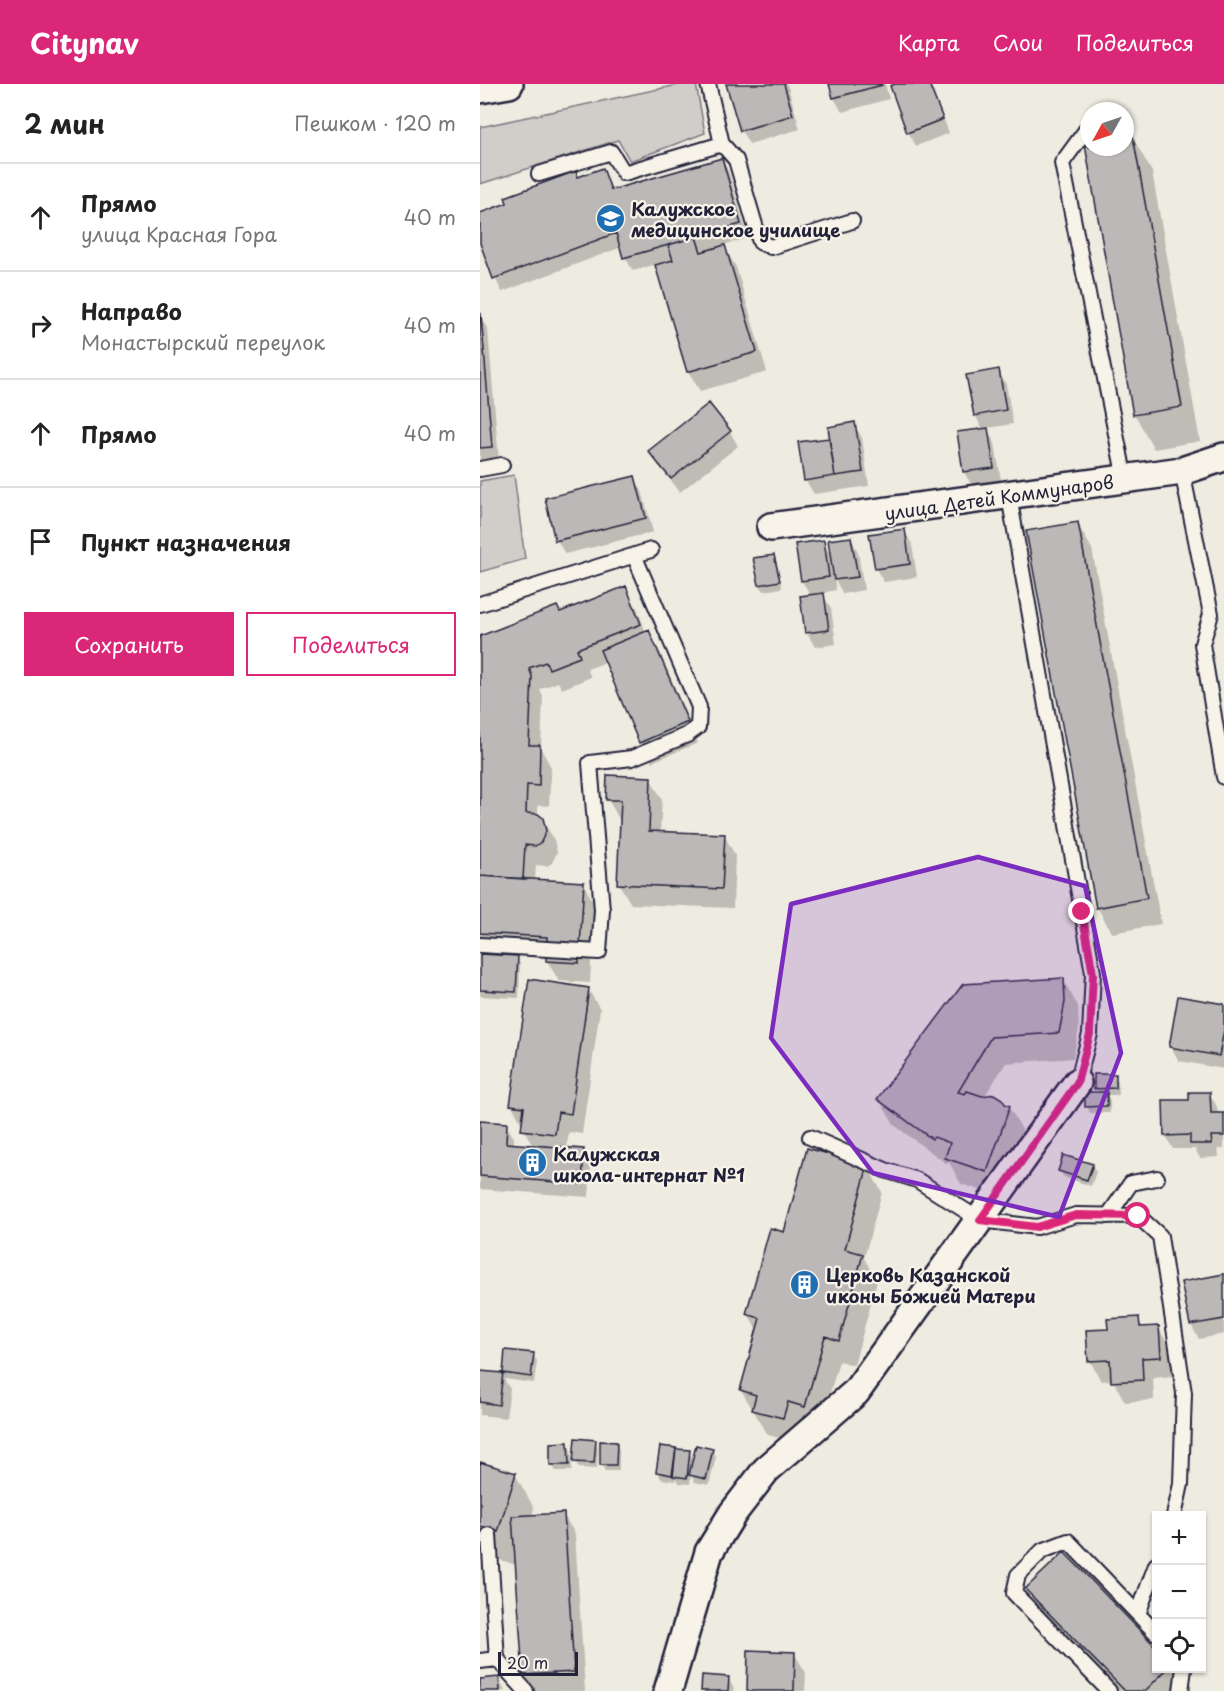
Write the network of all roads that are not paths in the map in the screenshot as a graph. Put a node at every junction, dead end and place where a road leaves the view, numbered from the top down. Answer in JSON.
{"nodes":[{"id":1,"x":509,"y":84,"type":"edge"},
{"id":2,"x":708,"y":84,"type":"edge"},
{"id":3,"x":480,"y":89,"type":"edge"},
{"id":4,"x":1080,"y":138,"type":"edge"},
{"id":5,"x":722,"y":144,"type":"junction"},
{"id":6,"x":538,"y":174,"type":"dead end"},
{"id":7,"x":852,"y":221,"type":"dead end"},
{"id":8,"x":1224,"y":457,"type":"edge"},
{"id":9,"x":502,"y":465,"type":"dead end"},
{"id":10,"x":480,"y":469,"type":"edge"},
{"id":11,"x":1182,"y":471,"type":"junction"},
{"id":12,"x":1125,"y":479,"type":"junction"},
{"id":13,"x":1010,"y":496,"type":"junction"},
{"id":14,"x":771,"y":527,"type":"dead end"},
{"id":15,"x":651,"y":550,"type":"dead end"},
{"id":16,"x":634,"y":555,"type":"junction"},
{"id":17,"x":480,"y":604,"type":"edge"},
{"id":18,"x":1224,"y":777,"type":"edge"},
{"id":19,"x":480,"y":945,"type":"edge"},
{"id":20,"x":1077,"y":1083,"type":"joint"},
{"id":21,"x":810,"y":1137,"type":"dead end"},
{"id":22,"x":1156,"y":1178,"type":"dead end"},
{"id":23,"x":1107,"y":1216,"type":"junction"},
{"id":24,"x":980,"y":1220,"type":"junction"},
{"id":25,"x":1175,"y":1511,"type":"edge"},
{"id":26,"x":489,"y":1535,"type":"dead end"},
{"id":27,"x":1152,"y":1576,"type":"edge"},
{"id":28,"x":1138,"y":1614,"type":"junction"},
{"id":29,"x":1152,"y":1629,"type":"edge"},
{"id":30,"x":497,"y":1659,"type":"junction"},
{"id":31,"x":480,"y":1661,"type":"edge"},
{"id":32,"x":1183,"y":1673,"type":"edge"},
{"id":33,"x":525,"y":1691,"type":"edge"},
{"id":34,"x":668,"y":1691,"type":"edge"},
{"id":35,"x":1109,"y":1691,"type":"edge"},
{"id":36,"x":1181,"y":1691,"type":"edge"}],
"edges":[{"from":1,"to":3,"type":"street"},
{"from":2,"to":5,"type":"lane"},
{"from":4,"to":12,"type":"lane"},
{"from":5,"to":6,"type":"lane"},
{"from":5,"to":7,"type":"lane"},
{"from":8,"to":11,"type":"street","name":"улица Детей Коммунаров"},
{"from":9,"to":10,"type":"lane"},
{"from":11,"to":12,"type":"street","name":"улица Детей Коммунаров"},
{"from":11,"to":18,"type":"lane"},
{"from":12,"to":13,"type":"street","name":"улица Детей Коммунаров"},
{"from":13,"to":14,"type":"street","name":"улица Детей Коммунаров"},
{"from":13,"to":20,"type":"lane"},
{"from":15,"to":16,"type":"lane"},
{"from":16,"to":17,"type":"lane"},
{"from":16,"to":19,"type":"lane"},
{"from":20,"to":24,"type":"street"},
{"from":21,"to":24,"type":"lane"},
{"from":22,"to":23,"type":"lane"},
{"from":23,"to":24,"type":"lane"},
{"from":23,"to":25,"type":"lane"},
{"from":24,"to":34,"type":"street"},
{"from":26,"to":30,"type":"lane"},
{"from":27,"to":28,"type":"lane"},
{"from":28,"to":29,"type":"lane"},
{"from":28,"to":35,"type":"lane"},
{"from":30,"to":31,"type":"lane"},
{"from":30,"to":33,"type":"lane"},
{"from":32,"to":36,"type":"lane"}]}
